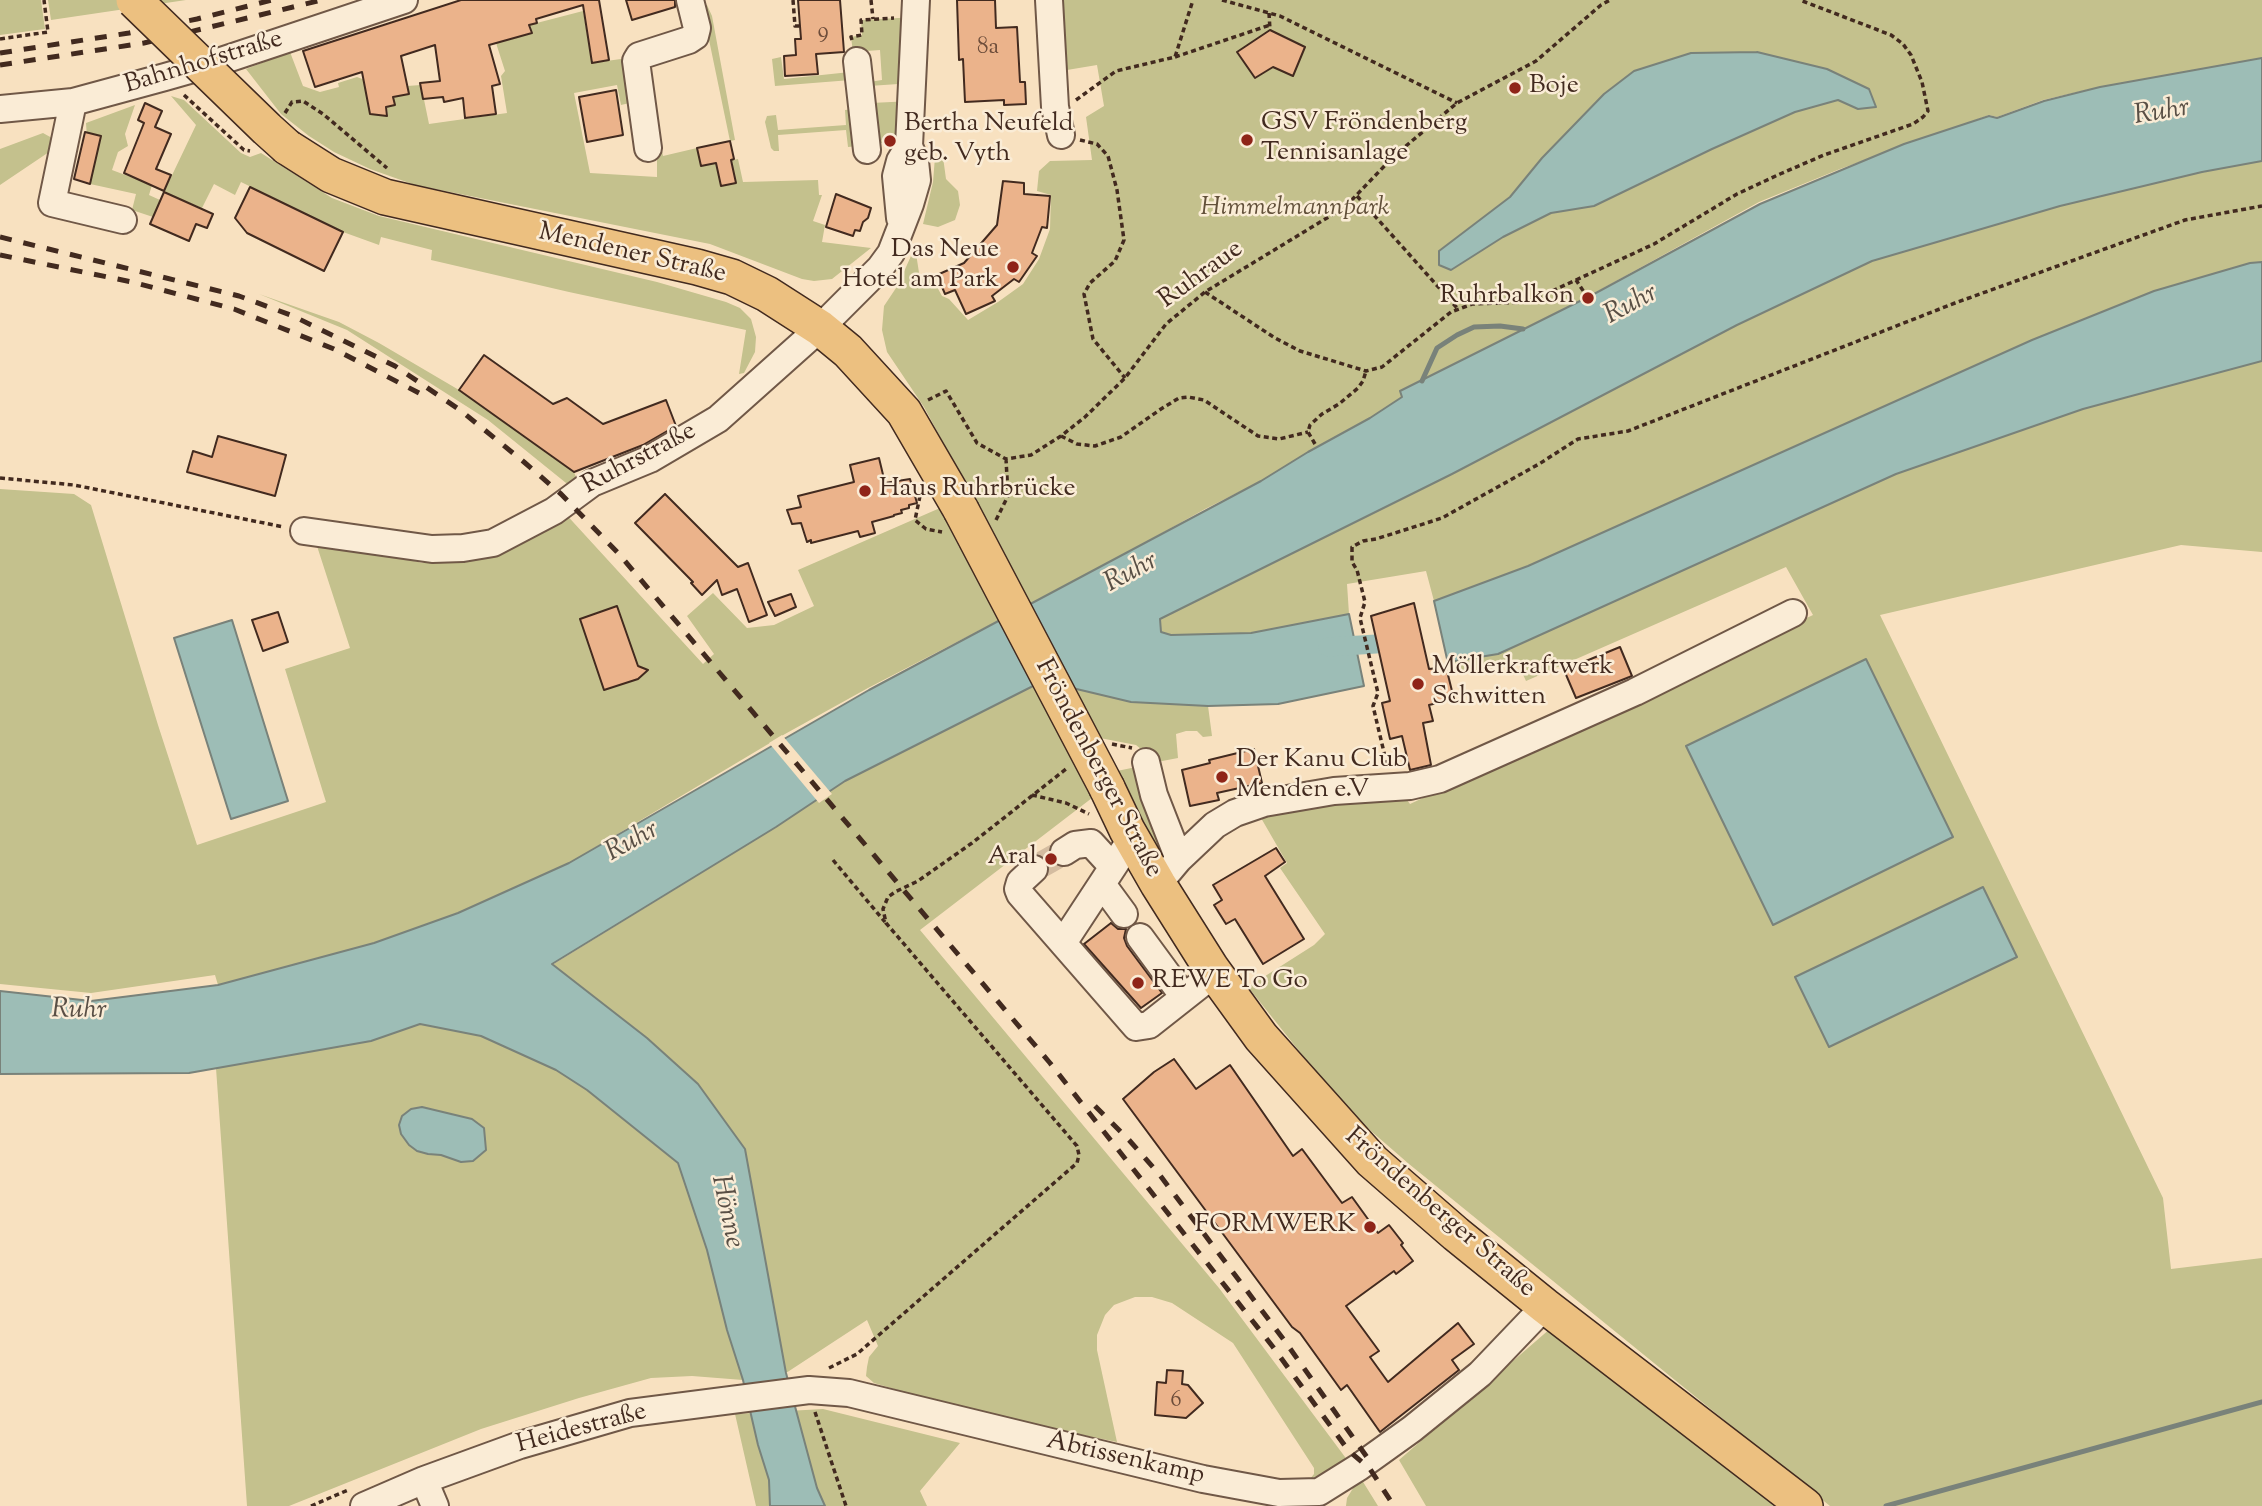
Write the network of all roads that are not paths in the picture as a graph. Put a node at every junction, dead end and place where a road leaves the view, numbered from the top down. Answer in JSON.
{"nodes":[{"id":1,"x":134,"y":0,"type":"edge"},
{"id":2,"x":404,"y":0,"type":"edge"},
{"id":3,"x":690,"y":0,"type":"edge"},
{"id":4,"x":1049,"y":0,"type":"edge"},
{"id":5,"x":917,"y":9,"type":"edge"},
{"id":6,"x":857,"y":61,"type":"dead end"},
{"id":7,"x":73,"y":102,"type":"junction"},
{"id":8,"x":0,"y":109,"type":"edge"},
{"id":9,"x":1061,"y":135,"type":"road end"},
{"id":10,"x":648,"y":148,"type":"dead end"},
{"id":11,"x":867,"y":150,"type":"dead end"},
{"id":12,"x":122,"y":220,"type":"dead end"},
{"id":13,"x":820,"y":328,"type":"junction"},
{"id":14,"x":304,"y":531,"type":"road end"},
{"id":15,"x":1793,"y":613,"type":"dead end"},
{"id":16,"x":1025,"y":634,"type":"joint"},
{"id":17,"x":1146,"y":762,"type":"dead end"},
{"id":18,"x":1132,"y":838,"type":"junction"},
{"id":19,"x":1064,"y":852,"type":"tunnel mouth"},
{"id":20,"x":1034,"y":869,"type":"tunnel mouth"},
{"id":21,"x":1168,"y":871,"type":"junction"},
{"id":22,"x":1107,"y":875,"type":"junction"},
{"id":23,"x":1124,"y":914,"type":"dead end"},
{"id":24,"x":1140,"y":937,"type":"dead end"},
{"id":25,"x":1063,"y":943,"type":"junction"},
{"id":26,"x":1215,"y":974,"type":"junction"},
{"id":27,"x":1184,"y":997,"type":"junction"},
{"id":28,"x":1545,"y":1306,"type":"junction"},
{"id":29,"x":802,"y":1390,"type":"joint"},
{"id":30,"x":424,"y":1480,"type":"junction"},
{"id":31,"x":364,"y":1506,"type":"edge"},
{"id":32,"x":435,"y":1506,"type":"edge"},
{"id":33,"x":1805,"y":1506,"type":"edge"}],
"edges":[{"from":1,"to":13,"type":"main road","name":"Mendener Straße","bridge":true},
{"from":2,"to":7,"type":"street","name":"Bahnhofstraße"},
{"from":3,"to":10,"type":"street"},
{"from":4,"to":9,"type":"street"},
{"from":5,"to":13,"type":"street","name":"Ruhrstraße"},
{"from":6,"to":11,"type":"street"},
{"from":7,"to":8,"type":"street","name":"Bahnhofstraße"},
{"from":7,"to":12,"type":"street"},
{"from":13,"to":14,"type":"street","name":"Ruhrstraße"},
{"from":13,"to":16,"type":"main road","name":"Mendener Straße","bridge":true},
{"from":15,"to":21,"type":"street"},
{"from":16,"to":18,"type":"main road","name":"Fröndenberger Straße","bridge":true},
{"from":17,"to":21,"type":"street"},
{"from":18,"to":21,"type":"main road","name":"Fröndenberger Straße"},
{"from":18,"to":22,"type":"street"},
{"from":19,"to":22,"type":"street"},
{"from":20,"to":25,"type":"street"},
{"from":21,"to":26,"type":"main road","name":"Fröndenberger Straße"},
{"from":22,"to":23,"type":"street"},
{"from":22,"to":25,"type":"street"},
{"from":24,"to":27,"type":"street"},
{"from":25,"to":27,"type":"street"},
{"from":26,"to":27,"type":"street"},
{"from":26,"to":28,"type":"main road","name":"Fröndenberger Straße"},
{"from":28,"to":29,"type":"street","name":"Abtissenkamp"},
{"from":28,"to":33,"type":"main road","name":"Fröndenberger Straße"},
{"from":29,"to":30,"type":"street","name":"Heidestraße"},
{"from":30,"to":31,"type":"street","name":"Heidestraße"},
{"from":30,"to":32,"type":"street"}]}
